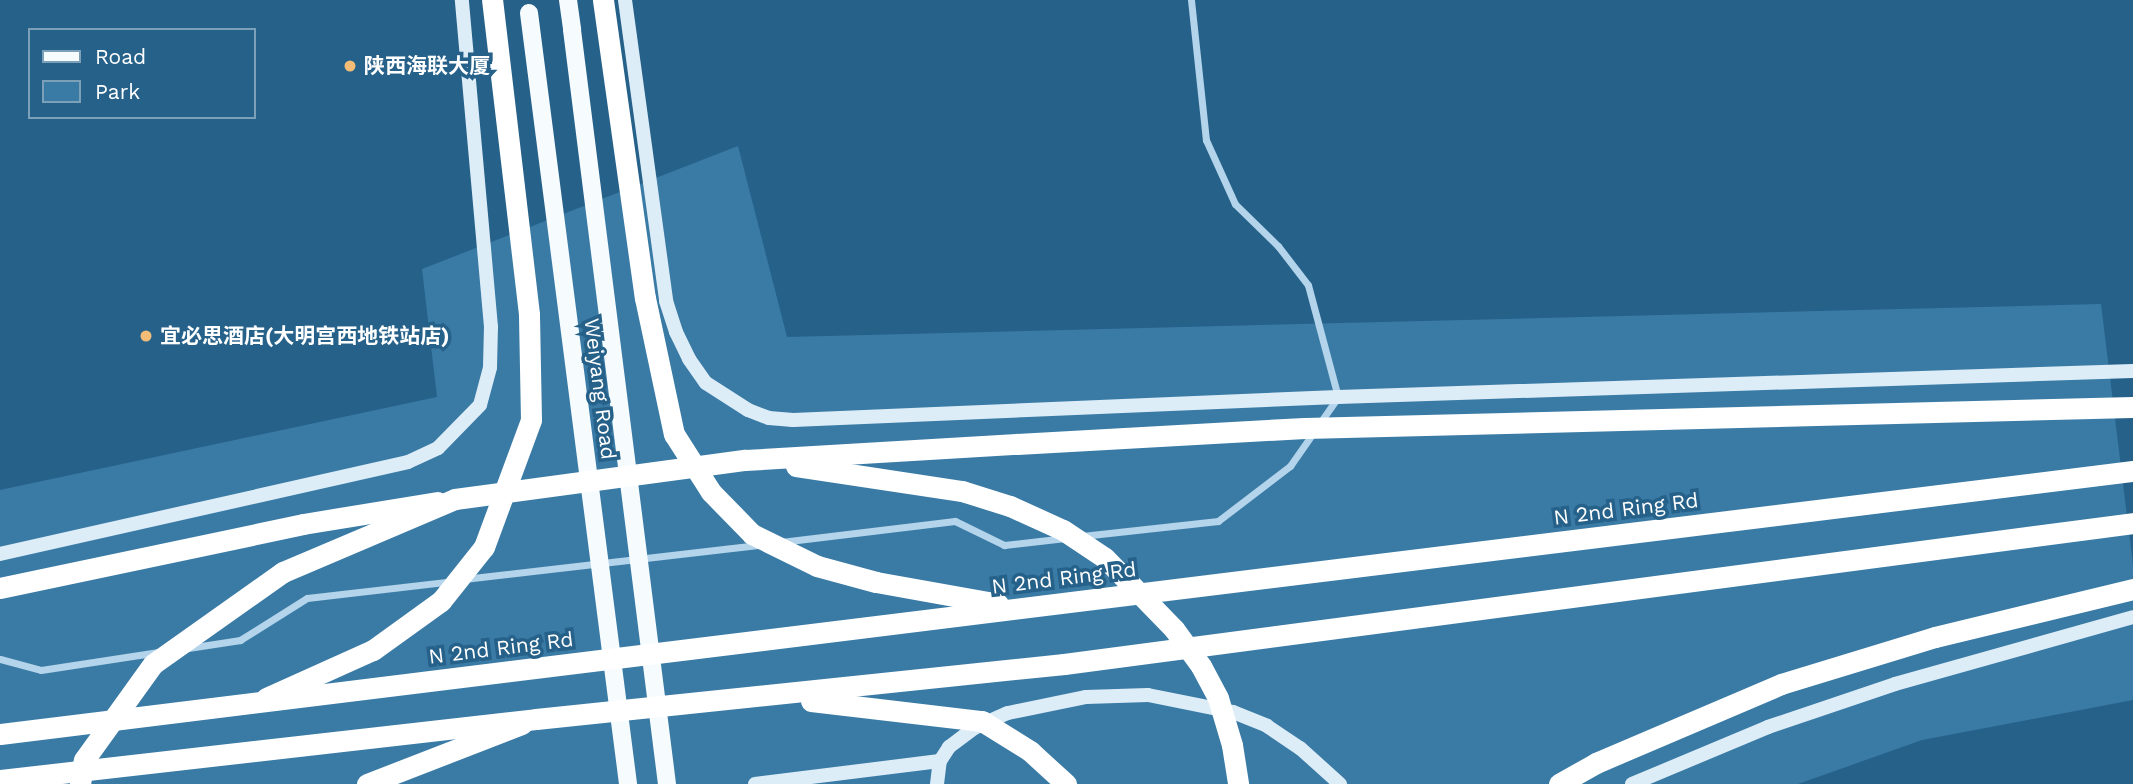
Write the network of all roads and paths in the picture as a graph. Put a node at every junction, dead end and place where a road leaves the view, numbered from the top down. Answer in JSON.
{"nodes":[{"id":1,"x":492,"y":0,"type":"edge"},
{"id":2,"x":568,"y":0,"type":"edge"},
{"id":3,"x":603,"y":0,"type":"edge"},
{"id":4,"x":625,"y":0,"type":"edge"},
{"id":5,"x":1191,"y":0,"type":"edge"},
{"id":6,"x":461,"y":3,"type":"edge"},
{"id":7,"x":528,"y":7,"type":"edge"},
{"id":8,"x":2133,"y":371,"type":"edge"},
{"id":9,"x":1338,"y":397,"type":"junction"},
{"id":10,"x":2133,"y":407,"type":"edge"},
{"id":11,"x":745,"y":460,"type":"junction"},
{"id":12,"x":2133,"y":471,"type":"edge"},
{"id":13,"x":455,"y":499,"type":"junction"},
{"id":14,"x":2133,"y":523,"type":"edge"},
{"id":15,"x":0,"y":554,"type":"edge"},
{"id":16,"x":0,"y":588,"type":"edge"},
{"id":17,"x":2133,"y":589,"type":"edge"},
{"id":18,"x":1020,"y":608,"type":"junction"},
{"id":19,"x":2133,"y":617,"type":"edge"},
{"id":20,"x":0,"y":659,"type":"edge"},
{"id":21,"x":774,"y":696,"type":"junction"},
{"id":22,"x":255,"y":703,"type":"junction"},
{"id":23,"x":536,"y":719,"type":"junction"},
{"id":24,"x":0,"y":734,"type":"edge"},
{"id":25,"x":940,"y":761,"type":"junction"},
{"id":26,"x":0,"y":780,"type":"edge"},
{"id":27,"x":80,"y":784,"type":"edge"},
{"id":28,"x":367,"y":784,"type":"edge"},
{"id":29,"x":628,"y":784,"type":"edge"},
{"id":30,"x":667,"y":784,"type":"edge"},
{"id":31,"x":755,"y":784,"type":"edge"},
{"id":32,"x":937,"y":784,"type":"edge"},
{"id":33,"x":1066,"y":784,"type":"edge"},
{"id":34,"x":1238,"y":784,"type":"edge"},
{"id":35,"x":1340,"y":784,"type":"edge"},
{"id":36,"x":1559,"y":784,"type":"edge"},
{"id":37,"x":1632,"y":784,"type":"edge"}],
"edges":[{"from":1,"to":22,"type":"highway","bridge":true},
{"from":2,"to":30,"type":"main road","name":"Weiyang Road","bridge":true},
{"from":3,"to":18,"type":"highway","bridge":true},
{"from":4,"to":9,"type":"main road"},
{"from":5,"to":9,"type":"street"},
{"from":6,"to":15,"type":"main road"},
{"from":7,"to":29,"type":"main road","name":"Weiyang Road","bridge":true},
{"from":8,"to":9,"type":"main road"},
{"from":9,"to":20,"type":"street"},
{"from":10,"to":11,"type":"highway","bridge":true},
{"from":11,"to":13,"type":"highway","bridge":true},
{"from":11,"to":34,"type":"highway","bridge":true},
{"from":12,"to":18,"type":"highway","name":"N 2nd Ring Rd","bridge":true},
{"from":13,"to":16,"type":"highway","bridge":true},
{"from":13,"to":27,"type":"highway","bridge":true},
{"from":14,"to":21,"type":"highway","bridge":true},
{"from":17,"to":36,"type":"highway"},
{"from":18,"to":22,"type":"highway","name":"N 2nd Ring Rd","bridge":true},
{"from":19,"to":37,"type":"main road"},
{"from":21,"to":23,"type":"highway","bridge":true},
{"from":21,"to":33,"type":"highway","bridge":true},
{"from":22,"to":24,"type":"highway","name":"N 2nd Ring Rd","bridge":true},
{"from":23,"to":26,"type":"highway","bridge":true},
{"from":23,"to":28,"type":"highway","bridge":true},
{"from":25,"to":31,"type":"main road"},
{"from":25,"to":32,"type":"main road"},
{"from":25,"to":35,"type":"main road"}]}
